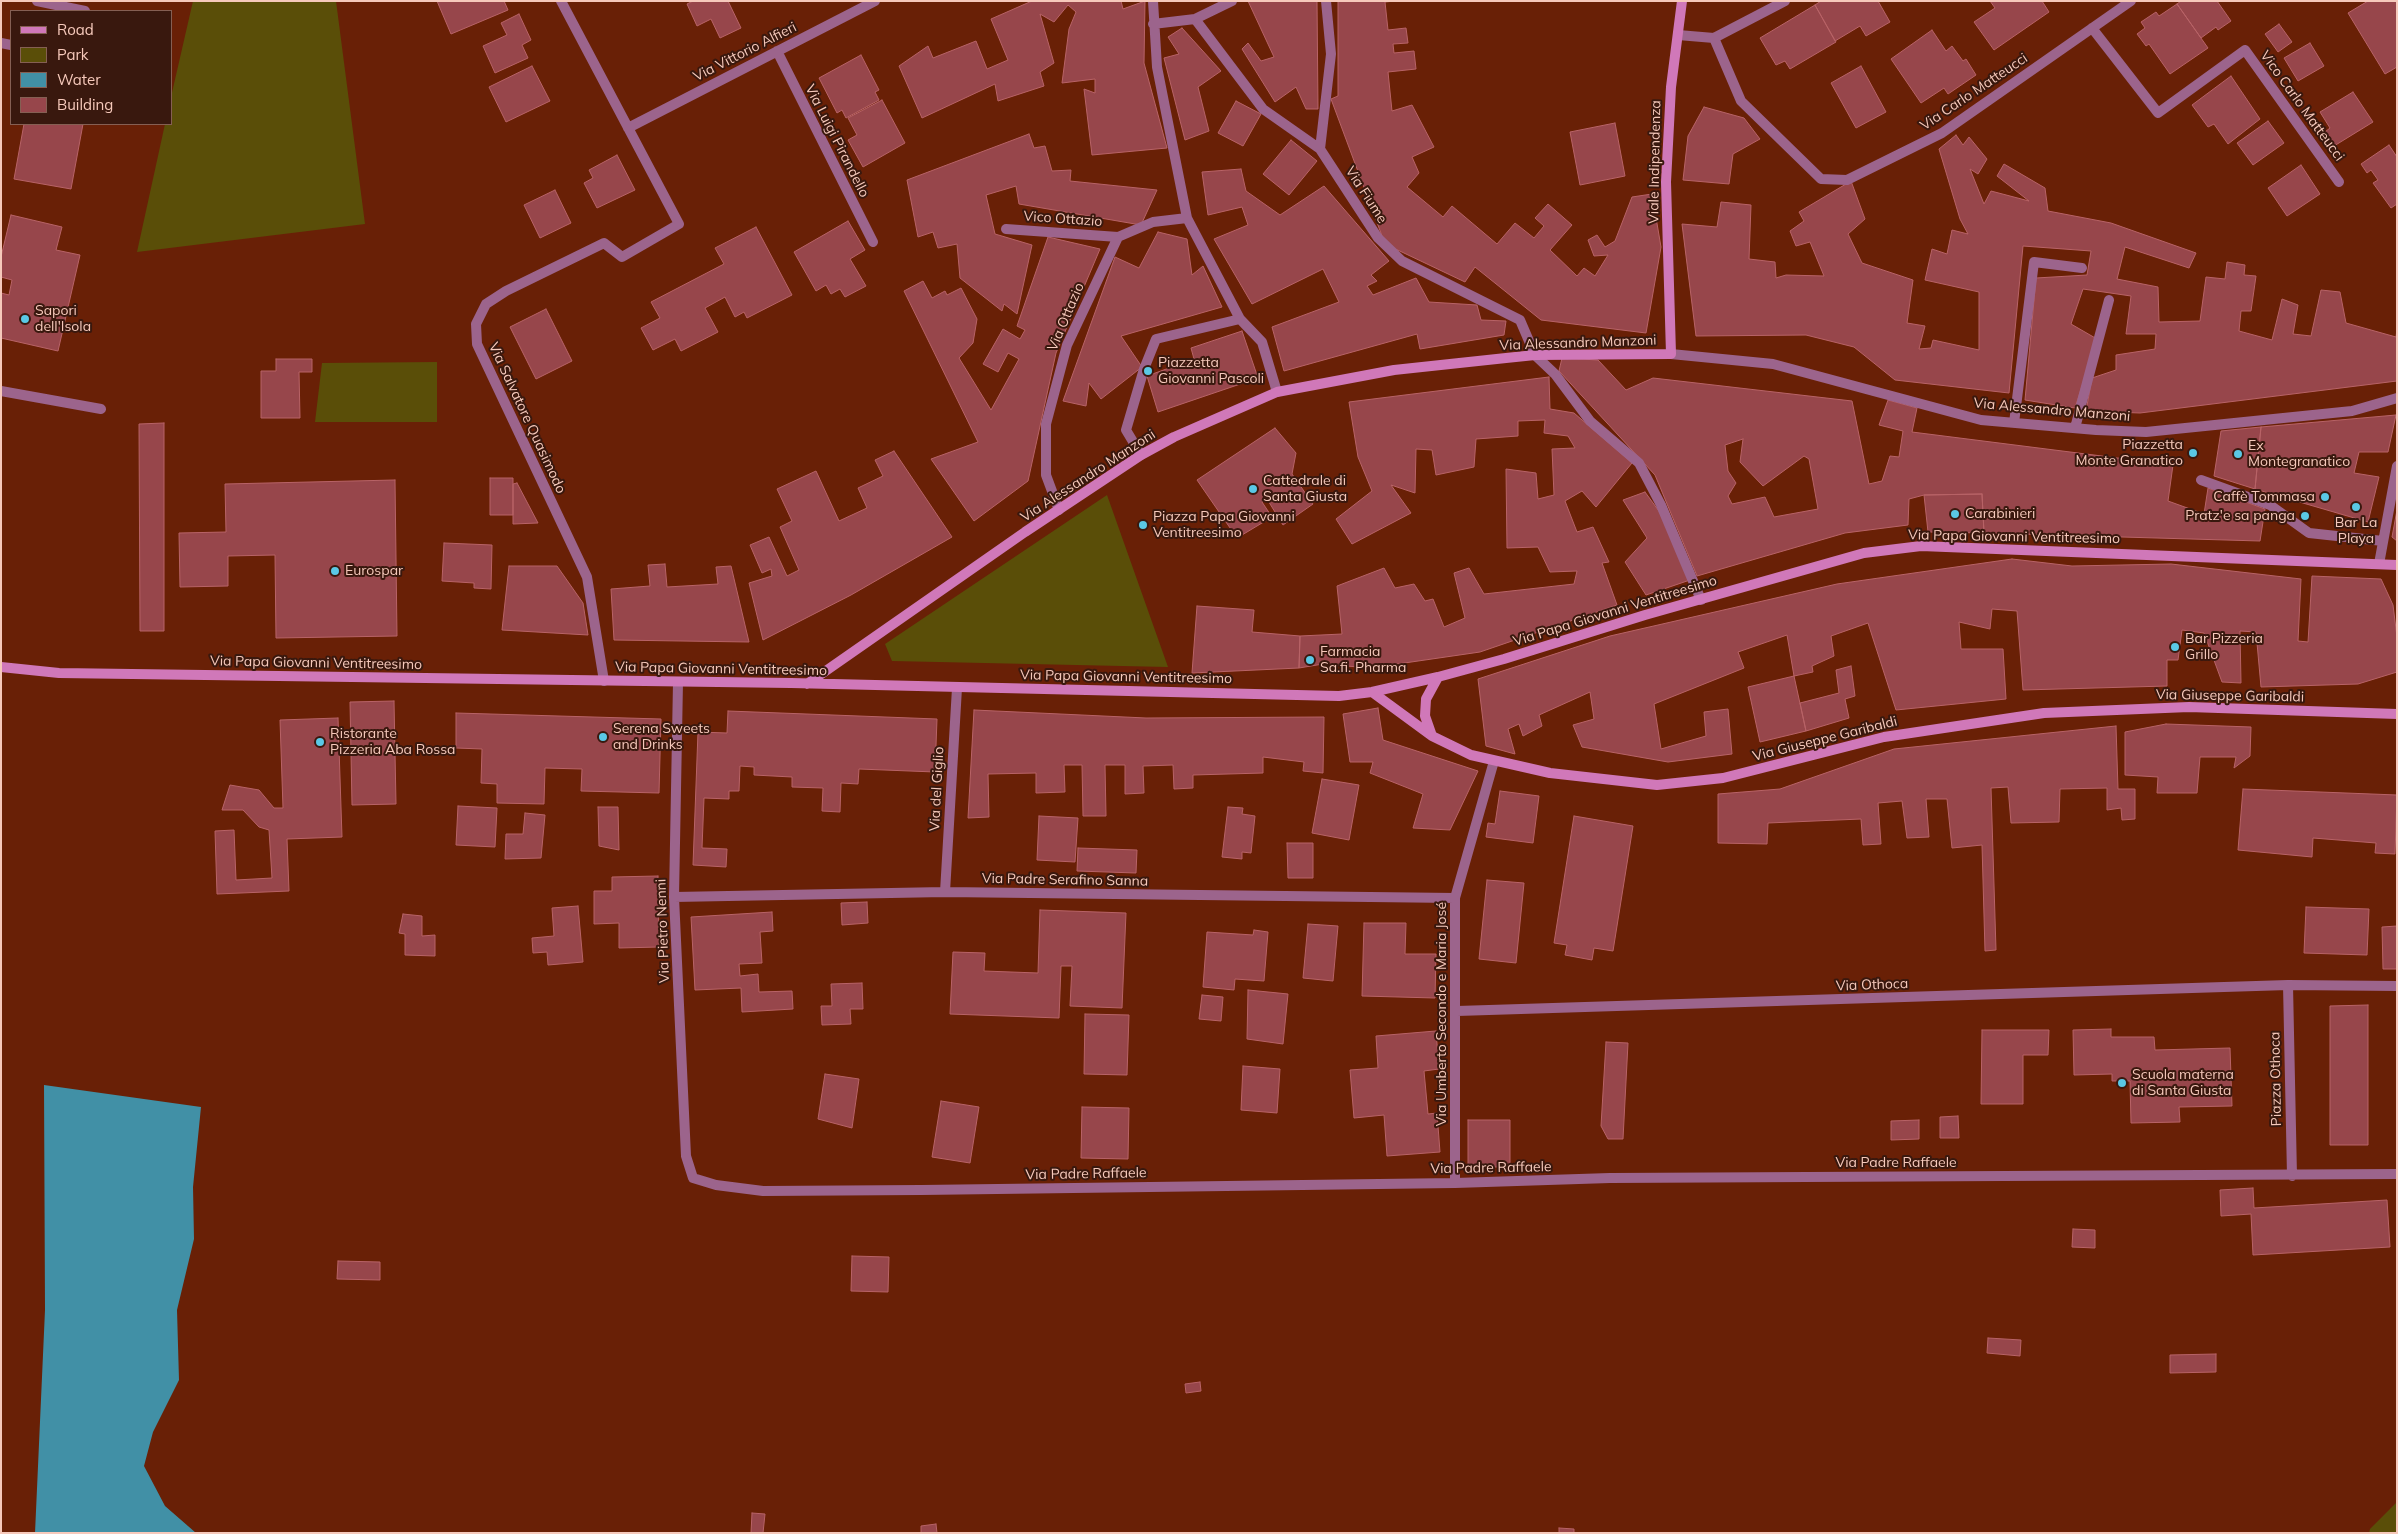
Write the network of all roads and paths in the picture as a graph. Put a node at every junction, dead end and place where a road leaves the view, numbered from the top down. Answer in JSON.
{"nodes":[{"id":1,"x":36,"y":1,"type":"edge"},
{"id":2,"x":561,"y":1,"type":"edge"},
{"id":3,"x":875,"y":1,"type":"edge"},
{"id":4,"x":1153,"y":1,"type":"edge"},
{"id":5,"x":1232,"y":1,"type":"edge"},
{"id":6,"x":1326,"y":1,"type":"edge"},
{"id":7,"x":1682,"y":1,"type":"edge"},
{"id":8,"x":1785,"y":1,"type":"edge"},
{"id":9,"x":2131,"y":1,"type":"edge"},
{"id":10,"x":80,"y":10,"type":"edge"},
{"id":11,"x":1195,"y":19,"type":"junction"},
{"id":12,"x":1153,"y":24,"type":"junction"},
{"id":13,"x":2092,"y":28,"type":"junction"},
{"id":14,"x":1678,"y":35,"type":"junction"},
{"id":15,"x":1714,"y":38,"type":"junction"},
{"id":16,"x":777,"y":52,"type":"junction"},
{"id":17,"x":628,"y":128,"type":"junction"},
{"id":18,"x":1320,"y":149,"type":"junction"},
{"id":19,"x":2339,"y":182,"type":"dead end"},
{"id":20,"x":1187,"y":218,"type":"junction"},
{"id":21,"x":1006,"y":229,"type":"dead end"},
{"id":22,"x":1118,"y":237,"type":"junction"},
{"id":23,"x":873,"y":242,"type":"dead end"},
{"id":24,"x":2082,"y":268,"type":"dead end"},
{"id":25,"x":2109,"y":300,"type":"dead end"},
{"id":26,"x":1240,"y":319,"type":"junction"},
{"id":27,"x":1671,"y":354,"type":"junction"},
{"id":28,"x":1535,"y":356,"type":"junction"},
{"id":29,"x":1,"y":391,"type":"edge"},
{"id":30,"x":1277,"y":392,"type":"junction"},
{"id":31,"x":2397,"y":398,"type":"edge"},
{"id":32,"x":102,"y":409,"type":"dead end"},
{"id":33,"x":2014,"y":423,"type":"junction"},
{"id":34,"x":2075,"y":428,"type":"junction"},
{"id":35,"x":1141,"y":455,"type":"junction"},
{"id":36,"x":2397,"y":466,"type":"edge"},
{"id":37,"x":2201,"y":480,"type":"dead end"},
{"id":38,"x":1059,"y":510,"type":"junction"},
{"id":39,"x":2384,"y":541,"type":"junction"},
{"id":40,"x":2379,"y":564,"type":"junction"},
{"id":41,"x":2397,"y":565,"type":"edge"},
{"id":42,"x":1701,"y":600,"type":"junction"},
{"id":43,"x":1,"y":667,"type":"edge"},
{"id":44,"x":1438,"y":677,"type":"junction"},
{"id":45,"x":604,"y":681,"type":"junction"},
{"id":46,"x":678,"y":682,"type":"junction"},
{"id":47,"x":806,"y":684,"type":"junction"},
{"id":48,"x":957,"y":688,"type":"junction"},
{"id":49,"x":1372,"y":692,"type":"junction"},
{"id":50,"x":2397,"y":714,"type":"edge"},
{"id":51,"x":1432,"y":736,"type":"junction"},
{"id":52,"x":1494,"y":761,"type":"junction"},
{"id":53,"x":945,"y":892,"type":"junction"},
{"id":54,"x":674,"y":897,"type":"junction"},
{"id":55,"x":1455,"y":898,"type":"junction"},
{"id":56,"x":2288,"y":985,"type":"junction"},
{"id":57,"x":2397,"y":986,"type":"edge"},
{"id":58,"x":1457,"y":1011,"type":"junction"},
{"id":59,"x":2397,"y":1174,"type":"edge"},
{"id":60,"x":2292,"y":1176,"type":"junction"},
{"id":61,"x":693,"y":1178,"type":"joint"},
{"id":62,"x":1455,"y":1183,"type":"junction"}],
"edges":[{"from":1,"to":10,"type":"street"},
{"from":2,"to":17,"type":"street","name":"Via Salvatore Quasimodo"},
{"from":3,"to":16,"type":"street","name":"Via Vittorio Alfieri"},
{"from":4,"to":12,"type":"street"},
{"from":5,"to":11,"type":"street"},
{"from":6,"to":18,"type":"street"},
{"from":7,"to":14,"type":"main road","name":"Viale Indipendenza"},
{"from":8,"to":15,"type":"street"},
{"from":9,"to":13,"type":"street","name":"Via Carlo Matteucci"},
{"from":11,"to":12,"type":"street"},
{"from":11,"to":18,"type":"street","name":"Via Fiume"},
{"from":12,"to":20,"type":"street"},
{"from":13,"to":15,"type":"street","name":"Via Carlo Matteucci"},
{"from":13,"to":19,"type":"street","name":"Vico Carlo Matteucci"},
{"from":14,"to":15,"type":"street"},
{"from":14,"to":27,"type":"main road","name":"Viale Indipendenza"},
{"from":16,"to":17,"type":"street","name":"Via Vittorio Alfieri"},
{"from":16,"to":23,"type":"street","name":"Via Luigi Pirandello"},
{"from":17,"to":45,"type":"street","name":"Via Salvatore Quasimodo"},
{"from":18,"to":28,"type":"street","name":"Via Fiume"},
{"from":20,"to":22,"type":"street"},
{"from":20,"to":26,"type":"street"},
{"from":21,"to":22,"type":"street","name":"Vico Ottazio"},
{"from":22,"to":38,"type":"street","name":"Via Ottazio"},
{"from":24,"to":33,"type":"street"},
{"from":25,"to":34,"type":"street"},
{"from":26,"to":30,"type":"street"},
{"from":26,"to":35,"type":"street"},
{"from":27,"to":28,"type":"main road","name":"Via Alessandro Manzoni"},
{"from":27,"to":33,"type":"street","name":"Via Alessandro Manzoni"},
{"from":28,"to":30,"type":"main road","name":"Via Alessandro Manzoni"},
{"from":28,"to":42,"type":"street"},
{"from":29,"to":32,"type":"street"},
{"from":30,"to":35,"type":"main road","name":"Via Alessandro Manzoni"},
{"from":31,"to":34,"type":"street","name":"Via Alessandro Manzoni"},
{"from":33,"to":34,"type":"street","name":"Via Alessandro Manzoni"},
{"from":35,"to":38,"type":"main road","name":"Via Alessandro Manzoni"},
{"from":36,"to":39,"type":"street"},
{"from":37,"to":39,"type":"street"},
{"from":38,"to":47,"type":"main road","name":"Via Alessandro Manzoni"},
{"from":39,"to":40,"type":"street"},
{"from":40,"to":41,"type":"main road","name":"Via Papa Giovanni Ventitreesimo"},
{"from":40,"to":42,"type":"main road","name":"Via Papa Giovanni Ventitreesimo"},
{"from":42,"to":44,"type":"main road","name":"Via Papa Giovanni Ventitreesimo"},
{"from":43,"to":45,"type":"main road","name":"Via Papa Giovanni Ventitreesimo"},
{"from":44,"to":49,"type":"main road","name":"Via Papa Giovanni Ventitreesimo"},
{"from":44,"to":51,"type":"main road"},
{"from":45,"to":46,"type":"main road","name":"Via Papa Giovanni Ventitreesimo"},
{"from":46,"to":47,"type":"main road","name":"Via Papa Giovanni Ventitreesimo"},
{"from":46,"to":54,"type":"street","name":"Via Pietro Nenni"},
{"from":47,"to":48,"type":"main road","name":"Via Papa Giovanni Ventitreesimo"},
{"from":48,"to":49,"type":"main road","name":"Via Papa Giovanni Ventitreesimo"},
{"from":48,"to":53,"type":"street","name":"Via del Giglio"},
{"from":49,"to":51,"type":"main road","name":"Via Giuseppe Garibaldi"},
{"from":50,"to":52,"type":"main road","name":"Via Giuseppe Garibaldi"},
{"from":51,"to":52,"type":"main road","name":"Via Giuseppe Garibaldi"},
{"from":52,"to":55,"type":"street","name":"Via Umberto Secondo e Maria José"},
{"from":53,"to":54,"type":"street","name":"Via Padre Serafino Sanna"},
{"from":53,"to":55,"type":"street","name":"Via Padre Serafino Sanna"},
{"from":54,"to":61,"type":"street","name":"Via Pietro Nenni"},
{"from":55,"to":58,"type":"street","name":"Via Umberto Secondo e Maria José"},
{"from":56,"to":57,"type":"street"},
{"from":56,"to":58,"type":"street","name":"Via Othoca"},
{"from":56,"to":60,"type":"street","name":"Piazza Othoca"},
{"from":58,"to":62,"type":"street","name":"Via Umberto Secondo e Maria José"},
{"from":59,"to":60,"type":"street"},
{"from":60,"to":62,"type":"street","name":"Via Padre Raffaele"},
{"from":61,"to":62,"type":"street","name":"Via Padre Raffaele"}]}
